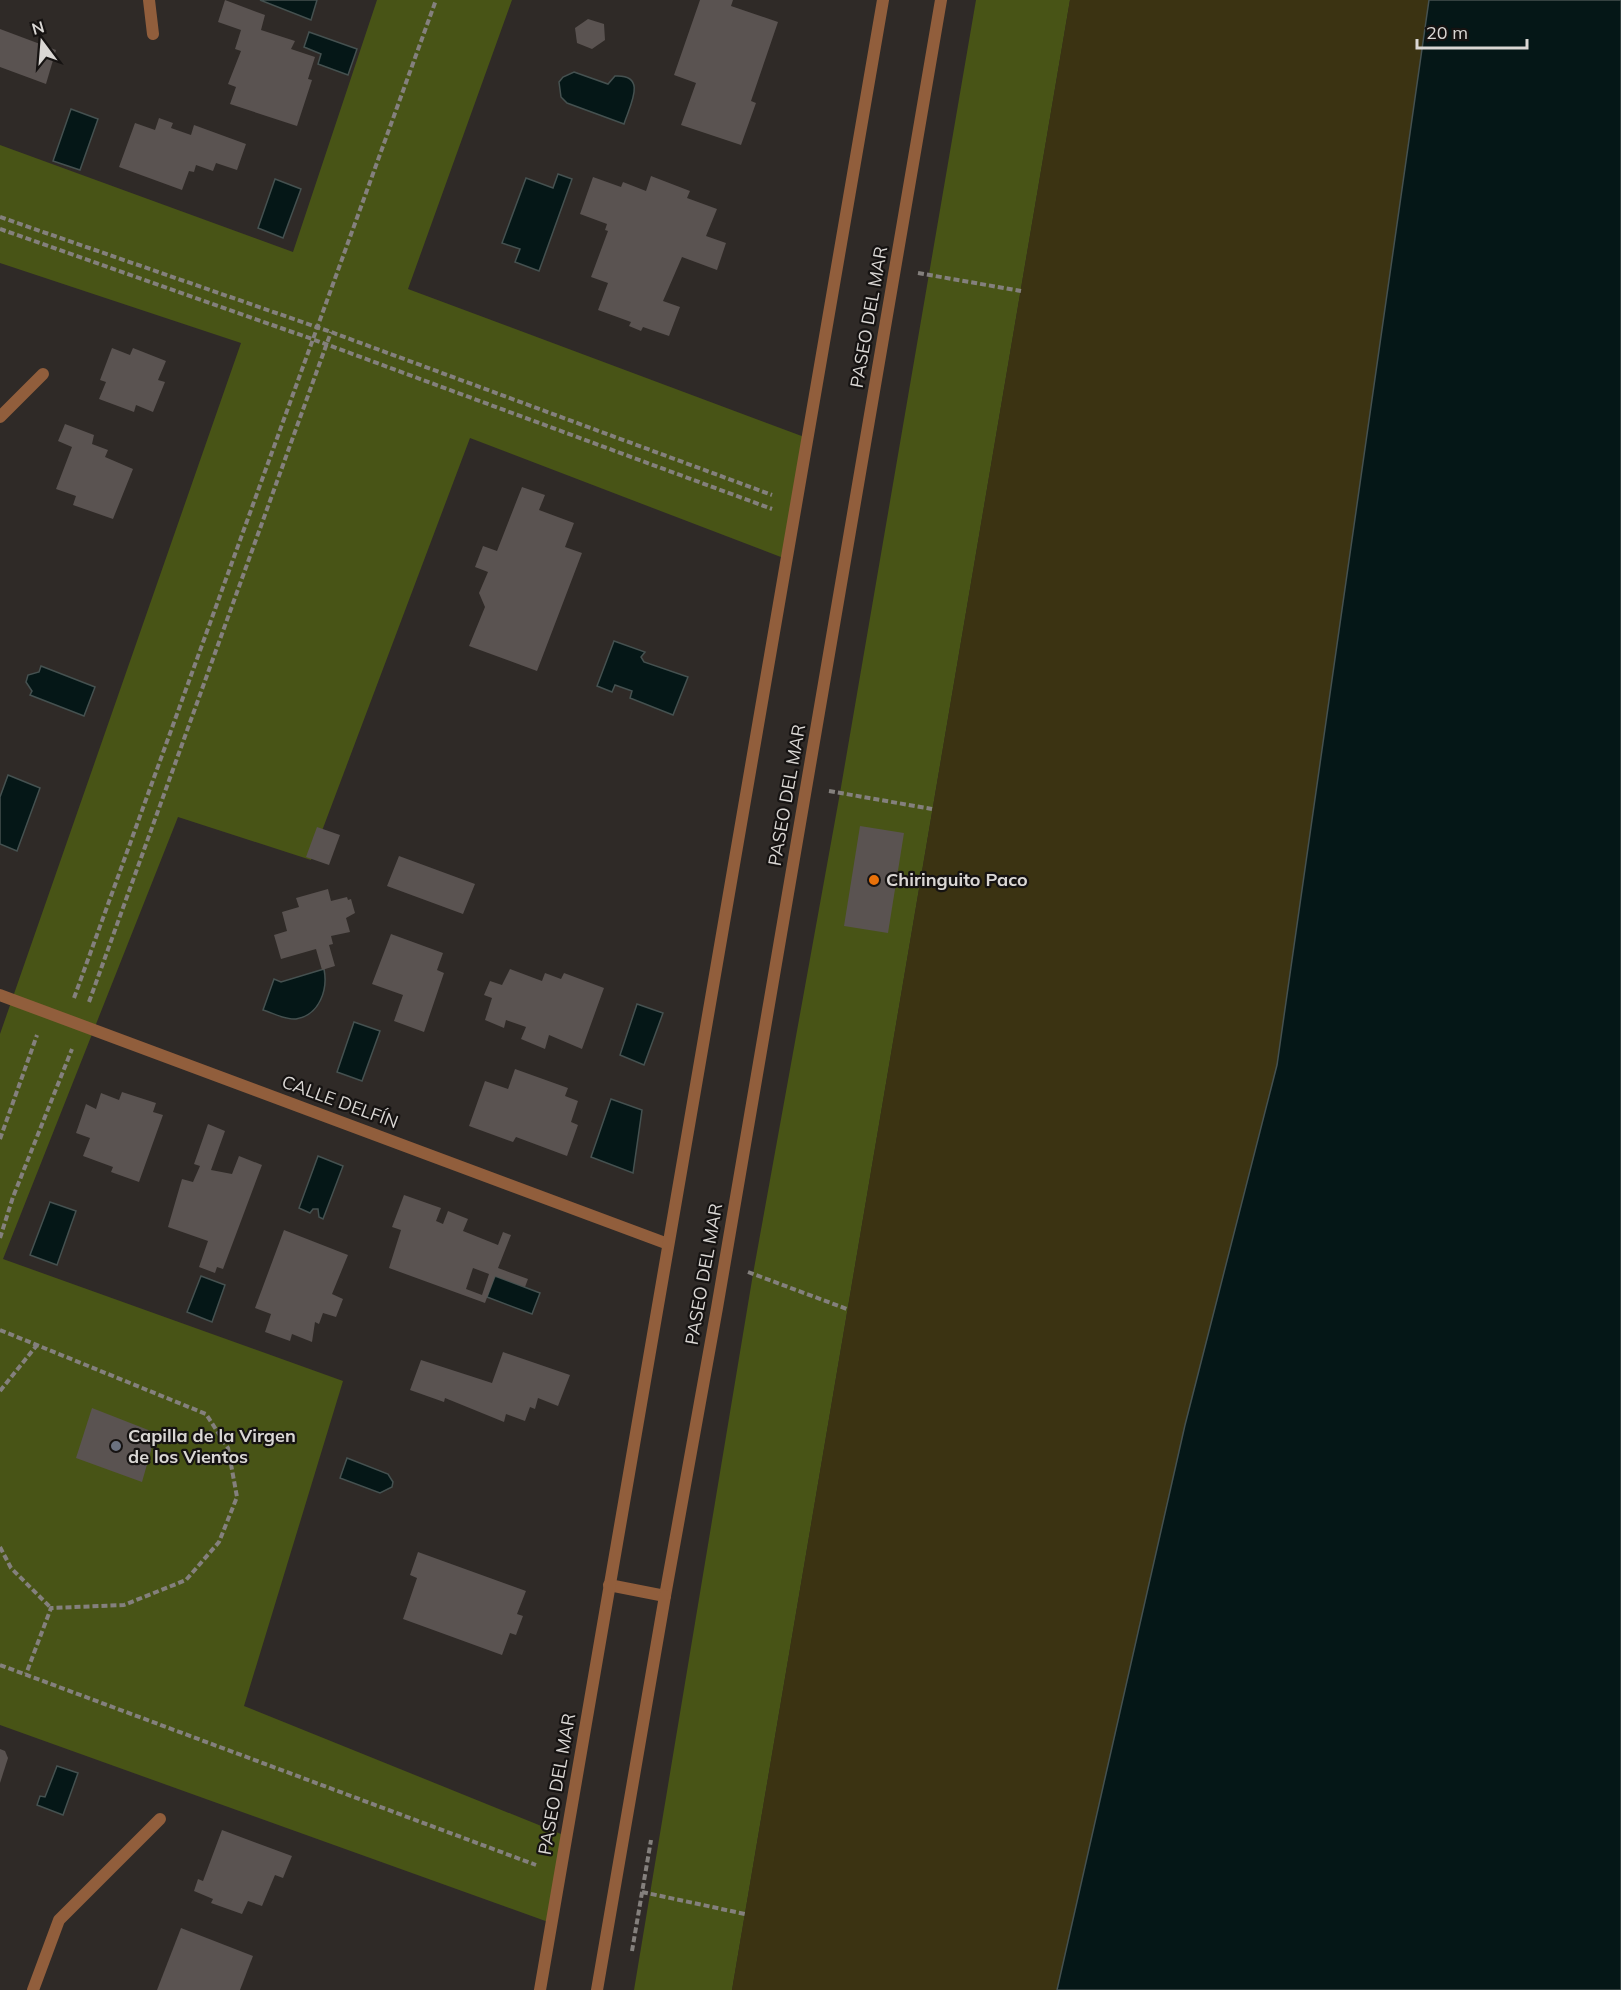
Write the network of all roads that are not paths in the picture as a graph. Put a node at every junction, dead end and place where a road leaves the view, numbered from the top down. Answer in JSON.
{"nodes":[{"id":1,"x":148,"y":0,"type":"edge"},
{"id":2,"x":883,"y":0,"type":"edge"},
{"id":3,"x":941,"y":0,"type":"edge"},
{"id":4,"x":153,"y":34,"type":"dead end"},
{"id":5,"x":43,"y":374,"type":"dead end"},
{"id":6,"x":0,"y":417,"type":"edge"},
{"id":7,"x":0,"y":995,"type":"edge"},
{"id":8,"x":668,"y":1244,"type":"junction"},
{"id":9,"x":609,"y":1585,"type":"junction"},
{"id":10,"x":665,"y":1596,"type":"junction"},
{"id":11,"x":160,"y":1819,"type":"dead end"},
{"id":12,"x":33,"y":1990,"type":"edge"},
{"id":13,"x":540,"y":1990,"type":"edge"},
{"id":14,"x":597,"y":1990,"type":"edge"}],
"edges":[{"from":1,"to":4,"type":"street"},
{"from":2,"to":8,"type":"street","name":"PASEO DEL MAR"},
{"from":3,"to":10,"type":"street","name":"PASEO DEL MAR"},
{"from":5,"to":6,"type":"street"},
{"from":7,"to":8,"type":"street","name":"CALLE DELFÍN"},
{"from":8,"to":9,"type":"street","name":"PASEO DEL MAR"},
{"from":9,"to":10,"type":"street"},
{"from":9,"to":13,"type":"street","name":"PASEO DEL MAR"},
{"from":10,"to":14,"type":"street","name":"PASEO DEL MAR"},
{"from":11,"to":12,"type":"street"}]}
